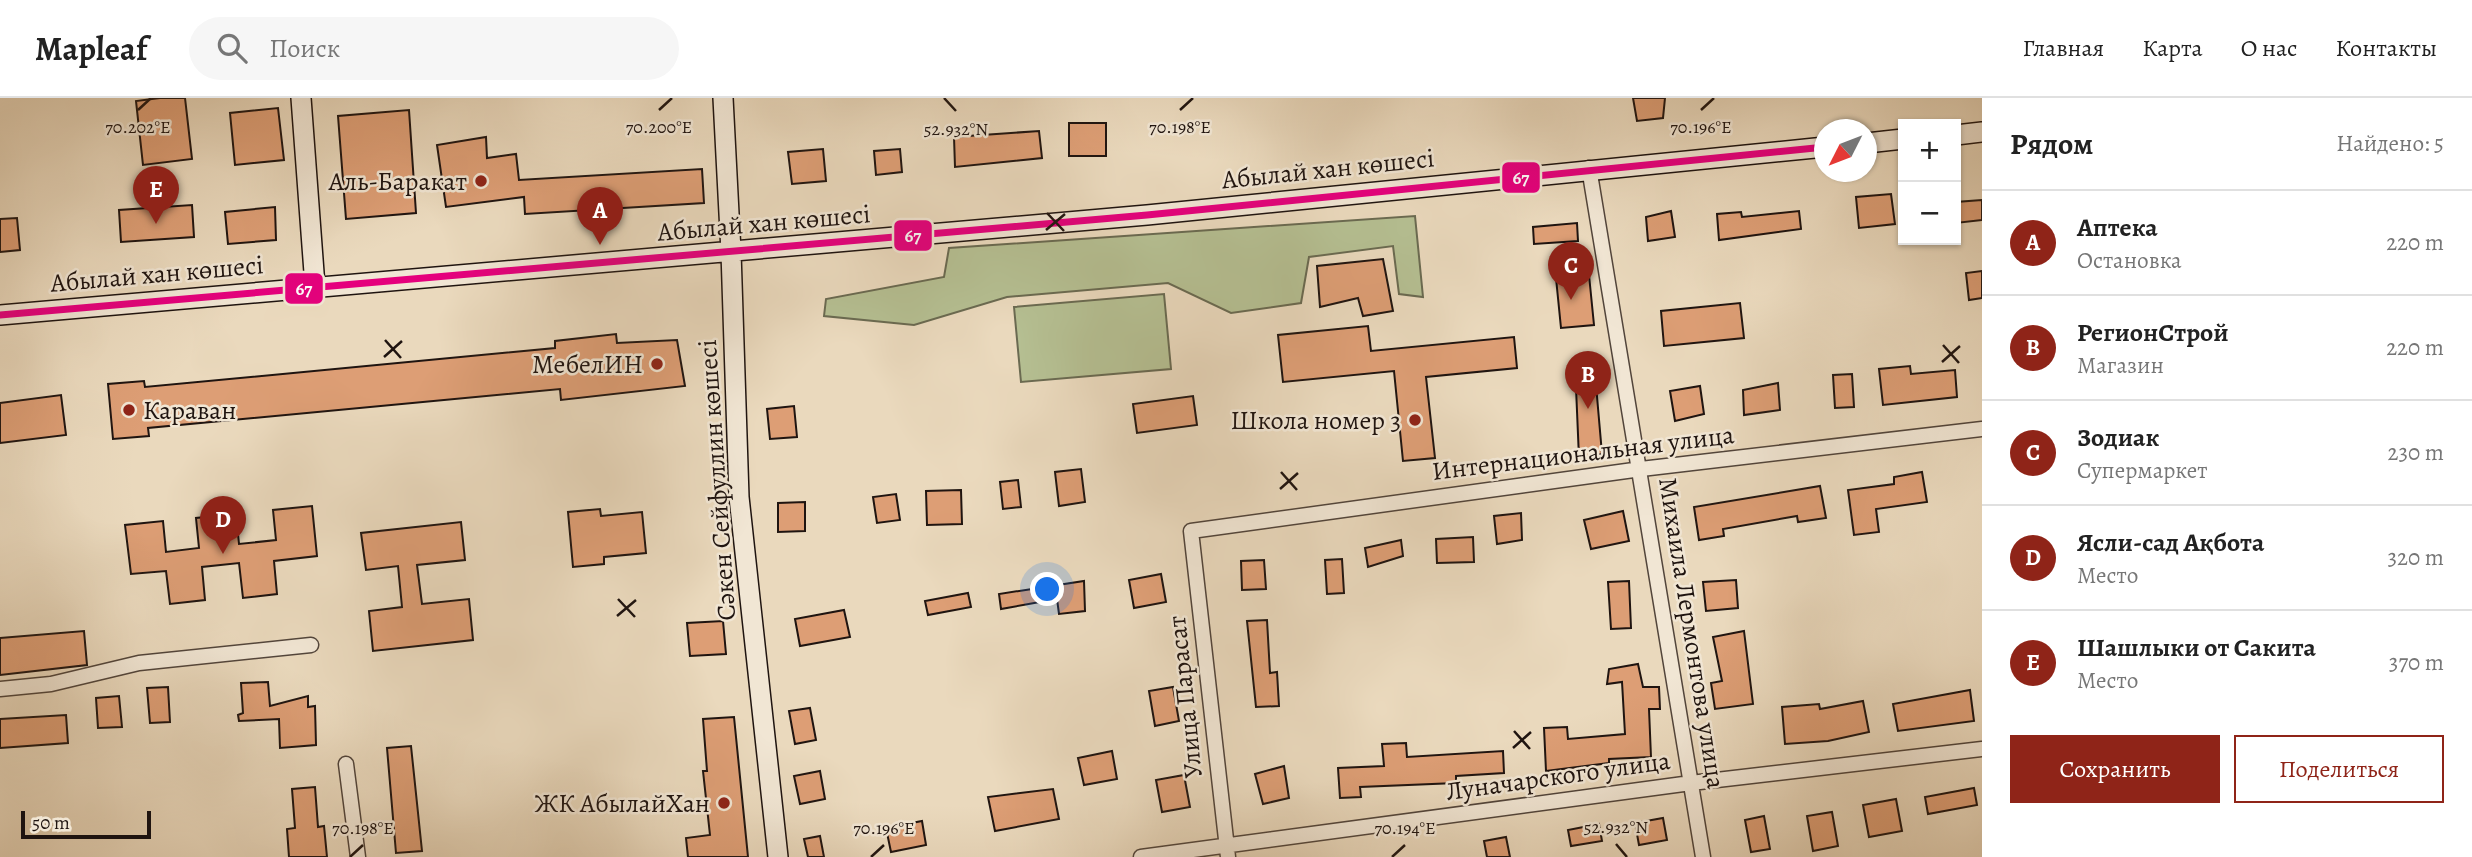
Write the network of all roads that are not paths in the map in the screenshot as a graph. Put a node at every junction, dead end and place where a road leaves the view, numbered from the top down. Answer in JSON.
{"nodes":[{"id":1,"x":301,"y":98,"type":"edge"},
{"id":2,"x":723,"y":98,"type":"edge"},
{"id":3,"x":1982,"y":132,"type":"edge"},
{"id":4,"x":1961,"y":134,"type":"edge"},
{"id":5,"x":1898,"y":140,"type":"edge"},
{"id":6,"x":1877,"y":142,"type":"edge"},
{"id":7,"x":1814,"y":148,"type":"edge"},
{"id":8,"x":1589,"y":168,"type":"junction"},
{"id":9,"x":731,"y":252,"type":"junction"},
{"id":10,"x":315,"y":286,"type":"junction"},
{"id":11,"x":0,"y":315,"type":"edge"},
{"id":12,"x":1982,"y":429,"type":"edge"},
{"id":13,"x":1640,"y":469,"type":"junction"},
{"id":14,"x":1191,"y":531,"type":"joint"},
{"id":15,"x":310,"y":645,"type":"dead end"},
{"id":16,"x":0,"y":689,"type":"edge"},
{"id":17,"x":1982,"y":749,"type":"edge"},
{"id":18,"x":346,"y":764,"type":"dead end"},
{"id":19,"x":1691,"y":783,"type":"junction"},
{"id":20,"x":1227,"y":851,"type":"edge"},
{"id":21,"x":358,"y":857,"type":"edge"},
{"id":22,"x":778,"y":857,"type":"edge"},
{"id":23,"x":1141,"y":857,"type":"edge"},
{"id":24,"x":1703,"y":857,"type":"edge"}],
"edges":[{"from":1,"to":10,"type":"street"},
{"from":2,"to":9,"type":"street","name":"Сәкен Сейфуллин көшесі"},
{"from":3,"to":4,"type":"street"},
{"from":5,"to":6,"type":"street"},
{"from":7,"to":8,"type":"street","name":"Абылай хан көшесі"},
{"from":8,"to":9,"type":"street","name":"Абылай хан көшесі"},
{"from":8,"to":13,"type":"street","name":"Михаила Лермонтова улица"},
{"from":9,"to":10,"type":"street","name":"Абылай хан көшесі"},
{"from":9,"to":22,"type":"street","name":"Сәкен Сейфуллин көшесі"},
{"from":10,"to":11,"type":"street","name":"Абылай хан көшесі"},
{"from":12,"to":13,"type":"street","name":"Интернациональная улица"},
{"from":13,"to":14,"type":"street","name":"Интернациональная улица"},
{"from":13,"to":19,"type":"street","name":"Михаила Лермонтова улица"},
{"from":14,"to":20,"type":"street","name":"Улица Парасат"},
{"from":15,"to":16,"type":"street"},
{"from":17,"to":19,"type":"street","name":"Луначарского улица"},
{"from":18,"to":21,"type":"street"},
{"from":19,"to":20,"type":"street","name":"Луначарского улица"},
{"from":19,"to":24,"type":"street","name":"Михаила Лермонтова улица"},
{"from":20,"to":23,"type":"street","name":"Луначарского улица"}]}
